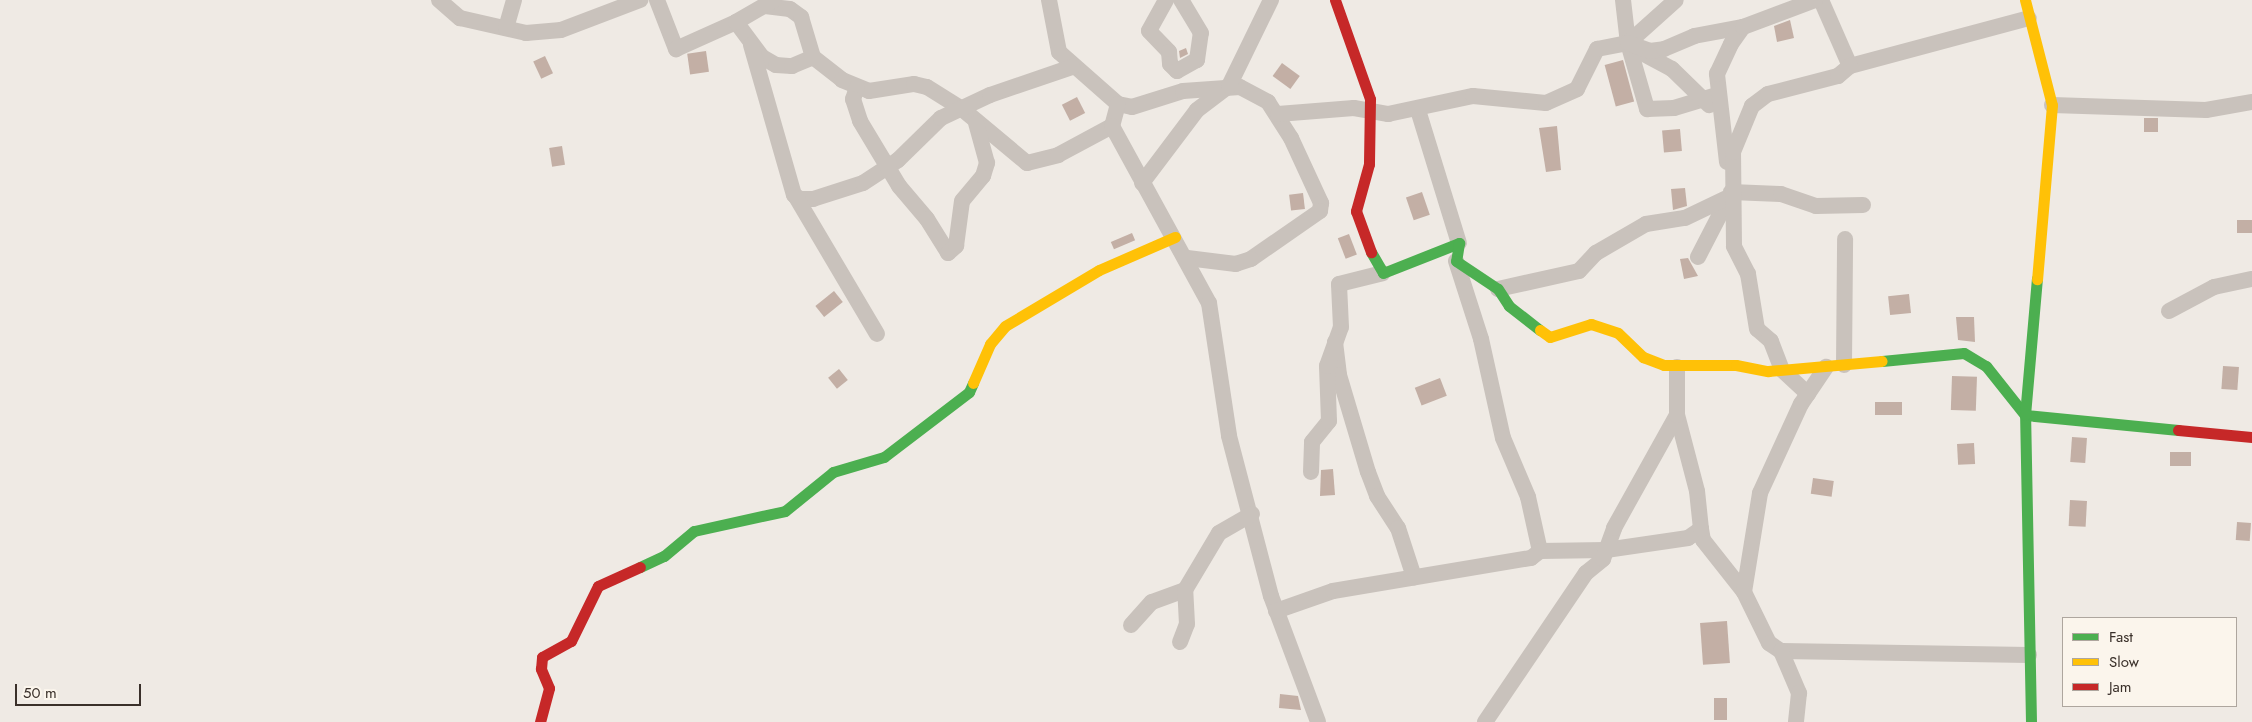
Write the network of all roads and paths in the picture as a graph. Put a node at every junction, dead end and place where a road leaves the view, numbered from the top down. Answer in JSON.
{"nodes":[{"id":1,"x":439,"y":0,"type":"edge"},
{"id":2,"x":514,"y":0,"type":"edge"},
{"id":3,"x":640,"y":0,"type":"edge"},
{"id":4,"x":657,"y":0,"type":"edge"},
{"id":5,"x":1049,"y":0,"type":"edge"},
{"id":6,"x":1166,"y":0,"type":"edge"},
{"id":7,"x":1181,"y":0,"type":"edge"},
{"id":8,"x":1272,"y":0,"type":"edge"},
{"id":9,"x":1335,"y":0,"type":"edge"},
{"id":10,"x":1623,"y":0,"type":"edge"},
{"id":11,"x":1676,"y":0,"type":"edge"},
{"id":12,"x":1816,"y":0,"type":"edge"},
{"id":13,"x":1821,"y":0,"type":"edge"},
{"id":14,"x":2025,"y":0,"type":"edge"},
{"id":15,"x":770,"y":3,"type":"edge"},
{"id":16,"x":2029,"y":18,"type":"junction"},
{"id":17,"x":736,"y":22,"type":"junction"},
{"id":18,"x":1743,"y":27,"type":"junction"},
{"id":19,"x":506,"y":28,"type":"junction"},
{"id":20,"x":750,"y":40,"type":"junction"},
{"id":21,"x":1628,"y":44,"type":"junction"},
{"id":22,"x":813,"y":57,"type":"junction"},
{"id":23,"x":1850,"y":66,"type":"junction"},
{"id":24,"x":1072,"y":67,"type":"junction"},
{"id":25,"x":1229,"y":86,"type":"junction"},
{"id":26,"x":857,"y":87,"type":"junction"},
{"id":27,"x":1711,"y":97,"type":"junction"},
{"id":28,"x":2252,"y":102,"type":"edge"},
{"id":29,"x":1118,"y":104,"type":"junction"},
{"id":30,"x":2052,"y":105,"type":"junction"},
{"id":31,"x":961,"y":108,"type":"junction"},
{"id":32,"x":1418,"y":110,"type":"junction"},
{"id":33,"x":1371,"y":112,"type":"junction"},
{"id":34,"x":1278,"y":114,"type":"junction"},
{"id":35,"x":976,"y":123,"type":"junction"},
{"id":36,"x":1112,"y":126,"type":"junction"},
{"id":37,"x":888,"y":166,"type":"junction"},
{"id":38,"x":1142,"y":183,"type":"junction"},
{"id":39,"x":1731,"y":191,"type":"junction"},
{"id":40,"x":796,"y":197,"type":"junction"},
{"id":41,"x":1863,"y":205,"type":"dead end"},
{"id":42,"x":1175,"y":237,"type":"junction"},
{"id":43,"x":1845,"y":239,"type":"dead end"},
{"id":44,"x":1459,"y":243,"type":"junction"},
{"id":45,"x":1698,"y":257,"type":"dead end"},
{"id":46,"x":1187,"y":258,"type":"junction"},
{"id":47,"x":1456,"y":262,"type":"junction"},
{"id":48,"x":1383,"y":273,"type":"junction"},
{"id":49,"x":2252,"y":279,"type":"edge"},
{"id":50,"x":1498,"y":289,"type":"junction"},
{"id":51,"x":2169,"y":311,"type":"dead end"},
{"id":52,"x":877,"y":334,"type":"dead end"},
{"id":53,"x":1335,"y":342,"type":"junction"},
{"id":54,"x":1844,"y":365,"type":"junction"},
{"id":55,"x":1677,"y":367,"type":"junction"},
{"id":56,"x":1826,"y":367,"type":"junction"},
{"id":57,"x":1782,"y":370,"type":"junction"},
{"id":58,"x":1808,"y":394,"type":"junction"},
{"id":59,"x":1677,"y":414,"type":"junction"},
{"id":60,"x":2025,"y":415,"type":"junction"},
{"id":61,"x":2252,"y":437,"type":"edge"},
{"id":62,"x":1311,"y":472,"type":"dead end"},
{"id":63,"x":1252,"y":514,"type":"junction"},
{"id":64,"x":1697,"y":536,"type":"junction"},
{"id":65,"x":1606,"y":550,"type":"junction"},
{"id":66,"x":1540,"y":551,"type":"junction"},
{"id":67,"x":1405,"y":557,"type":"junction"},
{"id":68,"x":1414,"y":577,"type":"junction"},
{"id":69,"x":1388,"y":579,"type":"junction"},
{"id":70,"x":1184,"y":590,"type":"junction"},
{"id":71,"x":1744,"y":592,"type":"junction"},
{"id":72,"x":1276,"y":611,"type":"junction"},
{"id":73,"x":1131,"y":625,"type":"dead end"},
{"id":74,"x":1180,"y":642,"type":"dead end"},
{"id":75,"x":1781,"y":651,"type":"junction"},
{"id":76,"x":2029,"y":655,"type":"junction"},
{"id":77,"x":540,"y":722,"type":"edge"},
{"id":78,"x":1318,"y":722,"type":"edge"},
{"id":79,"x":1485,"y":722,"type":"edge"},
{"id":80,"x":1796,"y":722,"type":"edge"},
{"id":81,"x":2031,"y":722,"type":"edge"}],
"edges":[{"from":1,"to":19,"type":"street"},
{"from":2,"to":19,"type":"street"},
{"from":3,"to":19,"type":"street"},
{"from":4,"to":17,"type":"street"},
{"from":5,"to":24,"type":"street"},
{"from":6,"to":7,"type":"street"},
{"from":8,"to":25,"type":"street"},
{"from":9,"to":33,"type":"street"},
{"from":10,"to":21,"type":"street"},
{"from":11,"to":21,"type":"street"},
{"from":12,"to":18,"type":"street"},
{"from":13,"to":23,"type":"street"},
{"from":14,"to":16,"type":"street"},
{"from":15,"to":17,"type":"street"},
{"from":15,"to":22,"type":"street"},
{"from":16,"to":23,"type":"street"},
{"from":16,"to":30,"type":"street"},
{"from":17,"to":20,"type":"street"},
{"from":18,"to":21,"type":"street"},
{"from":18,"to":27,"type":"street"},
{"from":20,"to":22,"type":"street"},
{"from":20,"to":40,"type":"street"},
{"from":21,"to":27,"type":"street"},
{"from":21,"to":27,"type":"street"},
{"from":21,"to":32,"type":"street"},
{"from":22,"to":26,"type":"street"},
{"from":23,"to":39,"type":"street"},
{"from":24,"to":29,"type":"street"},
{"from":24,"to":31,"type":"street"},
{"from":25,"to":29,"type":"street"},
{"from":25,"to":34,"type":"street"},
{"from":25,"to":38,"type":"street"},
{"from":26,"to":31,"type":"street"},
{"from":26,"to":37,"type":"street"},
{"from":27,"to":39,"type":"street"},
{"from":28,"to":30,"type":"street"},
{"from":29,"to":36,"type":"street"},
{"from":30,"to":60,"type":"street"},
{"from":31,"to":35,"type":"street"},
{"from":31,"to":37,"type":"street"},
{"from":32,"to":33,"type":"street"},
{"from":32,"to":44,"type":"street"},
{"from":33,"to":34,"type":"street"},
{"from":33,"to":48,"type":"street"},
{"from":34,"to":46,"type":"street"},
{"from":35,"to":36,"type":"street"},
{"from":35,"to":37,"type":"street"},
{"from":36,"to":38,"type":"street"},
{"from":37,"to":40,"type":"street"},
{"from":38,"to":42,"type":"street"},
{"from":39,"to":41,"type":"street"},
{"from":39,"to":45,"type":"street"},
{"from":39,"to":50,"type":"street"},
{"from":39,"to":57,"type":"street"},
{"from":40,"to":52,"type":"street"},
{"from":42,"to":46,"type":"street"},
{"from":42,"to":77,"type":"street"},
{"from":43,"to":54,"type":"street"},
{"from":44,"to":47,"type":"street"},
{"from":44,"to":48,"type":"street"},
{"from":46,"to":63,"type":"street"},
{"from":47,"to":50,"type":"street"},
{"from":47,"to":66,"type":"street"},
{"from":48,"to":53,"type":"street"},
{"from":49,"to":51,"type":"street"},
{"from":50,"to":55,"type":"street"},
{"from":53,"to":62,"type":"street"},
{"from":53,"to":67,"type":"street"},
{"from":54,"to":56,"type":"street"},
{"from":54,"to":60,"type":"street"},
{"from":55,"to":57,"type":"street"},
{"from":55,"to":59,"type":"street"},
{"from":56,"to":57,"type":"street"},
{"from":56,"to":58,"type":"street"},
{"from":57,"to":58,"type":"street"},
{"from":58,"to":71,"type":"street"},
{"from":59,"to":64,"type":"street"},
{"from":59,"to":65,"type":"street"},
{"from":60,"to":61,"type":"street"},
{"from":60,"to":76,"type":"street"},
{"from":63,"to":70,"type":"street"},
{"from":63,"to":72,"type":"street"},
{"from":64,"to":65,"type":"street"},
{"from":64,"to":71,"type":"street"},
{"from":65,"to":66,"type":"street"},
{"from":65,"to":79,"type":"street"},
{"from":66,"to":68,"type":"street"},
{"from":67,"to":68,"type":"street"},
{"from":67,"to":69,"type":"street"},
{"from":68,"to":69,"type":"street"},
{"from":69,"to":72,"type":"street"},
{"from":70,"to":73,"type":"street"},
{"from":70,"to":74,"type":"street"},
{"from":71,"to":75,"type":"street"},
{"from":72,"to":78,"type":"street"},
{"from":75,"to":76,"type":"street"},
{"from":75,"to":80,"type":"street"},
{"from":76,"to":81,"type":"street"}]}
